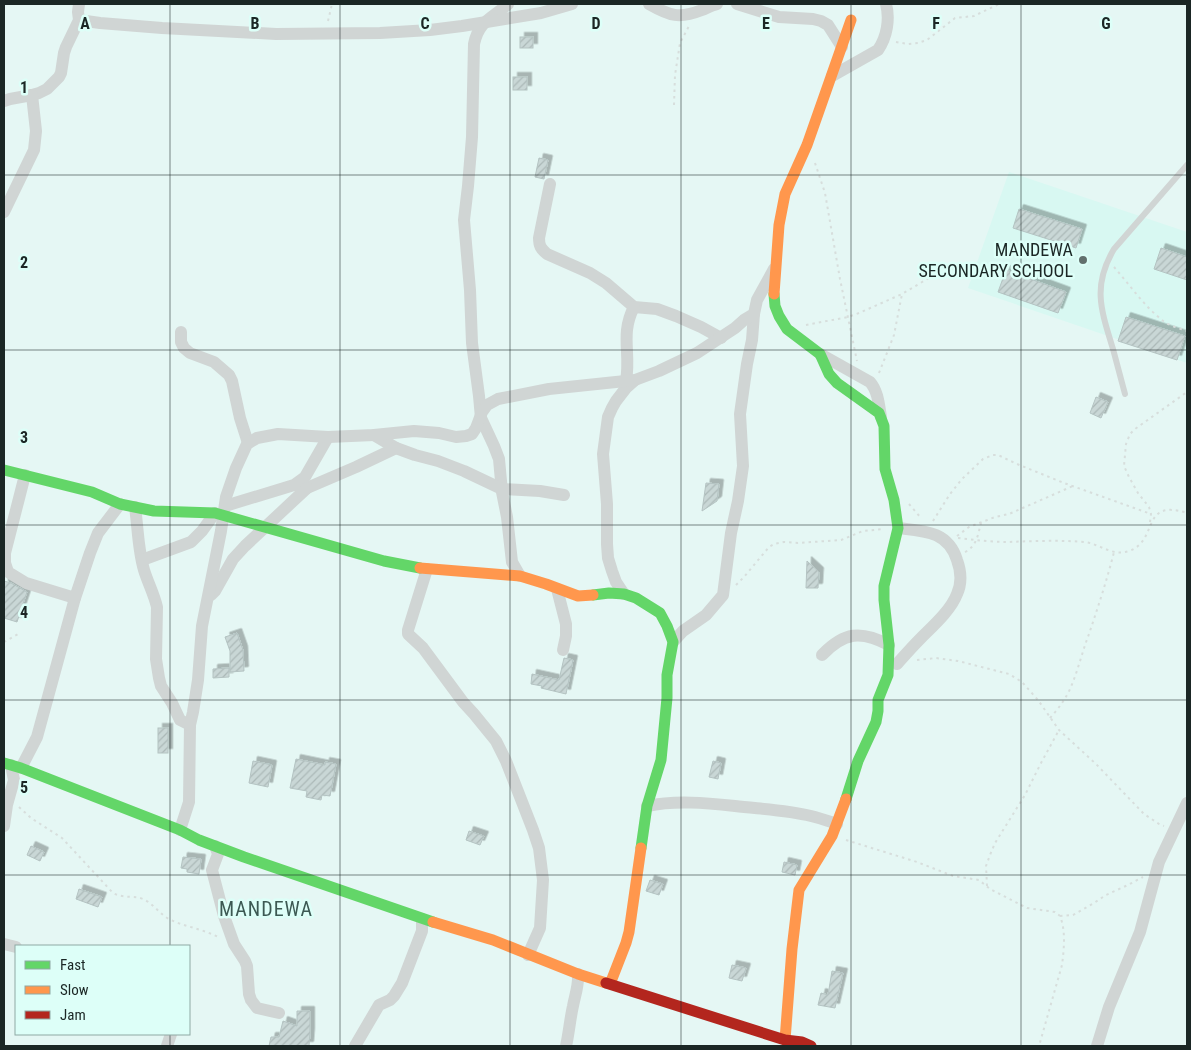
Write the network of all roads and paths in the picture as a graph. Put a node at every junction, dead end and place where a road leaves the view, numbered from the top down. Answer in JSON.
{"nodes":[{"id":1,"x":79,"y":4,"type":"edge"},
{"id":2,"x":332,"y":4,"type":"edge"},
{"id":3,"x":508,"y":4,"type":"edge"},
{"id":4,"x":572,"y":4,"type":"edge"},
{"id":5,"x":650,"y":4,"type":"edge"},
{"id":6,"x":717,"y":4,"type":"edge"},
{"id":7,"x":737,"y":4,"type":"edge"},
{"id":8,"x":886,"y":4,"type":"edge"},
{"id":9,"x":999,"y":4,"type":"edge"},
{"id":10,"x":699,"y":11,"type":"junction"},
{"id":11,"x":79,"y":20,"type":"junction"},
{"id":12,"x":851,"y":20,"type":"dead end"},
{"id":13,"x":485,"y":21,"type":"junction"},
{"id":14,"x":328,"y":34,"type":"junction"},
{"id":15,"x":884,"y":38,"type":"junction"},
{"id":16,"x":842,"y":47,"type":"junction"},
{"id":17,"x":832,"y":76,"type":"junction"},
{"id":18,"x":32,"y":95,"type":"junction"},
{"id":19,"x":4,"y":101,"type":"edge"},
{"id":20,"x":674,"y":105,"type":"dead end"},
{"id":21,"x":807,"y":145,"type":"junction"},
{"id":22,"x":1187,"y":165,"type":"edge"},
{"id":23,"x":550,"y":184,"type":"dead end"},
{"id":24,"x":4,"y":212,"type":"edge"},
{"id":25,"x":1108,"y":260,"type":"junction"},
{"id":26,"x":775,"y":267,"type":"junction"},
{"id":27,"x":952,"y":269,"type":"dead end"},
{"id":28,"x":902,"y":294,"type":"junction"},
{"id":29,"x":634,"y":307,"type":"junction"},
{"id":30,"x":754,"y":314,"type":"junction"},
{"id":31,"x":848,"y":317,"type":"junction"},
{"id":32,"x":787,"y":329,"type":"junction"},
{"id":33,"x":1187,"y":331,"type":"edge"},
{"id":34,"x":181,"y":332,"type":"dead end"},
{"id":35,"x":721,"y":338,"type":"junction"},
{"id":36,"x":820,"y":354,"type":"junction"},
{"id":37,"x":631,"y":380,"type":"junction"},
{"id":38,"x":869,"y":383,"type":"junction"},
{"id":39,"x":1187,"y":392,"type":"edge"},
{"id":40,"x":1125,"y":394,"type":"dead end"},
{"id":41,"x":480,"y":418,"type":"junction"},
{"id":42,"x":882,"y":419,"type":"junction"},
{"id":43,"x":374,"y":435,"type":"junction"},
{"id":44,"x":328,"y":437,"type":"junction"},
{"id":45,"x":248,"y":443,"type":"junction"},
{"id":46,"x":396,"y":448,"type":"junction"},
{"id":47,"x":4,"y":470,"type":"edge"},
{"id":48,"x":25,"y":475,"type":"junction"},
{"id":49,"x":1073,"y":486,"type":"junction"},
{"id":50,"x":307,"y":488,"type":"junction"},
{"id":51,"x":282,"y":489,"type":"junction"},
{"id":52,"x":502,"y":489,"type":"junction"},
{"id":53,"x":564,"y":495,"type":"dead end"},
{"id":54,"x":120,"y":504,"type":"junction"},
{"id":55,"x":136,"y":507,"type":"junction"},
{"id":56,"x":221,"y":511,"type":"junction"},
{"id":57,"x":1187,"y":513,"type":"edge"},
{"id":58,"x":1151,"y":514,"type":"junction"},
{"id":59,"x":982,"y":523,"type":"junction"},
{"id":60,"x":1150,"y":524,"type":"junction"},
{"id":61,"x":264,"y":527,"type":"junction"},
{"id":62,"x":898,"y":528,"type":"junction"},
{"id":63,"x":928,"y":528,"type":"dead end"},
{"id":64,"x":976,"y":540,"type":"junction"},
{"id":65,"x":1114,"y":552,"type":"junction"},
{"id":66,"x":956,"y":556,"type":"junction"},
{"id":67,"x":142,"y":560,"type":"junction"},
{"id":68,"x":427,"y":569,"type":"junction"},
{"id":69,"x":520,"y":576,"type":"junction"},
{"id":70,"x":557,"y":589,"type":"junction"},
{"id":71,"x":624,"y":594,"type":"junction"},
{"id":72,"x":723,"y":594,"type":"junction"},
{"id":73,"x":75,"y":598,"type":"junction"},
{"id":74,"x":208,"y":598,"type":"junction"},
{"id":75,"x":18,"y":634,"type":"dead end"},
{"id":76,"x":4,"y":642,"type":"edge"},
{"id":77,"x":673,"y":642,"type":"junction"},
{"id":78,"x":890,"y":645,"type":"junction"},
{"id":79,"x":563,"y":650,"type":"dead end"},
{"id":80,"x":822,"y":655,"type":"dead end"},
{"id":81,"x":897,"y":664,"type":"joint"},
{"id":82,"x":1050,"y":718,"type":"junction"},
{"id":83,"x":190,"y":726,"type":"junction"},
{"id":84,"x":1059,"y":730,"type":"junction"},
{"id":85,"x":12,"y":765,"type":"edge"},
{"id":86,"x":10,"y":795,"type":"junction"},
{"id":87,"x":1187,"y":803,"type":"edge"},
{"id":88,"x":647,"y":806,"type":"junction"},
{"id":89,"x":4,"y":826,"type":"edge"},
{"id":90,"x":180,"y":830,"type":"junction"},
{"id":91,"x":834,"y":830,"type":"junction"},
{"id":92,"x":1175,"y":830,"type":"junction"},
{"id":93,"x":215,"y":846,"type":"junction"},
{"id":94,"x":1145,"y":875,"type":"dead end"},
{"id":95,"x":987,"y":887,"type":"junction"},
{"id":96,"x":1060,"y":916,"type":"junction"},
{"id":97,"x":422,"y":919,"type":"junction"},
{"id":98,"x":234,"y":944,"type":"junction"},
{"id":99,"x":528,"y":954,"type":"junction"},
{"id":100,"x":578,"y":974,"type":"junction"},
{"id":101,"x":610,"y":984,"type":"junction"},
{"id":102,"x":279,"y":1013,"type":"dead end"},
{"id":103,"x":785,"y":1040,"type":"junction"},
{"id":104,"x":355,"y":1046,"type":"edge"},
{"id":105,"x":566,"y":1046,"type":"edge"},
{"id":106,"x":811,"y":1046,"type":"edge"},
{"id":107,"x":1038,"y":1046,"type":"edge"},
{"id":108,"x":1097,"y":1046,"type":"edge"}],
"edges":[{"from":1,"to":11,"type":"street"},
{"from":2,"to":14,"type":"path"},
{"from":3,"to":13,"type":"street"},
{"from":4,"to":13,"type":"street"},
{"from":5,"to":10,"type":"street"},
{"from":6,"to":10,"type":"street"},
{"from":7,"to":16,"type":"street"},
{"from":8,"to":15,"type":"street"},
{"from":9,"to":15,"type":"path"},
{"from":10,"to":20,"type":"path"},
{"from":11,"to":14,"type":"street"},
{"from":11,"to":18,"type":"street"},
{"from":12,"to":16,"type":"street"},
{"from":13,"to":14,"type":"street"},
{"from":13,"to":41,"type":"street"},
{"from":15,"to":17,"type":"street"},
{"from":16,"to":17,"type":"street"},
{"from":17,"to":21,"type":"street"},
{"from":18,"to":19,"type":"street"},
{"from":18,"to":24,"type":"street"},
{"from":21,"to":26,"type":"street"},
{"from":21,"to":31,"type":"path"},
{"from":22,"to":25,"type":"lane"},
{"from":23,"to":29,"type":"street"},
{"from":25,"to":33,"type":"path"},
{"from":25,"to":40,"type":"lane"},
{"from":26,"to":30,"type":"street"},
{"from":26,"to":32,"type":"street"},
{"from":27,"to":28,"type":"path"},
{"from":28,"to":31,"type":"path"},
{"from":28,"to":38,"type":"path"},
{"from":29,"to":35,"type":"street"},
{"from":29,"to":37,"type":"street"},
{"from":30,"to":35,"type":"street"},
{"from":30,"to":72,"type":"street"},
{"from":31,"to":32,"type":"path"},
{"from":31,"to":38,"type":"path"},
{"from":32,"to":36,"type":"street"},
{"from":34,"to":45,"type":"street"},
{"from":35,"to":37,"type":"street"},
{"from":36,"to":38,"type":"street"},
{"from":36,"to":42,"type":"street"},
{"from":37,"to":41,"type":"street"},
{"from":37,"to":71,"type":"street"},
{"from":38,"to":42,"type":"street"},
{"from":39,"to":58,"type":"path"},
{"from":41,"to":43,"type":"street"},
{"from":41,"to":52,"type":"street"},
{"from":42,"to":62,"type":"street"},
{"from":43,"to":44,"type":"street"},
{"from":43,"to":46,"type":"street"},
{"from":44,"to":45,"type":"street"},
{"from":44,"to":51,"type":"street"},
{"from":45,"to":56,"type":"street"},
{"from":46,"to":50,"type":"street"},
{"from":46,"to":52,"type":"street"},
{"from":47,"to":48,"type":"street"},
{"from":48,"to":54,"type":"street"},
{"from":48,"to":73,"type":"street"},
{"from":49,"to":58,"type":"path"},
{"from":49,"to":59,"type":"path"},
{"from":49,"to":63,"type":"path"},
{"from":50,"to":51,"type":"street"},
{"from":50,"to":61,"type":"street"},
{"from":51,"to":56,"type":"street"},
{"from":52,"to":53,"type":"street"},
{"from":52,"to":69,"type":"street"},
{"from":54,"to":55,"type":"street"},
{"from":54,"to":73,"type":"street"},
{"from":55,"to":56,"type":"street"},
{"from":55,"to":67,"type":"street"},
{"from":56,"to":61,"type":"street"},
{"from":56,"to":67,"type":"street"},
{"from":56,"to":74,"type":"street"},
{"from":57,"to":60,"type":"path"},
{"from":58,"to":60,"type":"path"},
{"from":59,"to":64,"type":"path"},
{"from":59,"to":64,"type":"path"},
{"from":60,"to":65,"type":"path"},
{"from":61,"to":68,"type":"street"},
{"from":61,"to":74,"type":"street"},
{"from":62,"to":66,"type":"street"},
{"from":62,"to":72,"type":"path"},
{"from":62,"to":78,"type":"street"},
{"from":64,"to":65,"type":"path"},
{"from":64,"to":66,"type":"path"},
{"from":65,"to":82,"type":"path"},
{"from":66,"to":81,"type":"street"},
{"from":67,"to":83,"type":"street"},
{"from":68,"to":69,"type":"street"},
{"from":68,"to":99,"type":"street"},
{"from":69,"to":70,"type":"street"},
{"from":70,"to":71,"type":"street"},
{"from":70,"to":79,"type":"street"},
{"from":71,"to":77,"type":"street"},
{"from":72,"to":77,"type":"street"},
{"from":73,"to":85,"type":"street"},
{"from":74,"to":83,"type":"street"},
{"from":75,"to":76,"type":"path"},
{"from":77,"to":88,"type":"street"},
{"from":78,"to":80,"type":"street"},
{"from":78,"to":91,"type":"street"},
{"from":81,"to":82,"type":"path"},
{"from":82,"to":84,"type":"path"},
{"from":83,"to":90,"type":"street"},
{"from":84,"to":92,"type":"path"},
{"from":84,"to":95,"type":"path"},
{"from":85,"to":86,"type":"street"},
{"from":85,"to":90,"type":"street"},
{"from":86,"to":89,"type":"street"},
{"from":86,"to":98,"type":"path"},
{"from":87,"to":92,"type":"street"},
{"from":88,"to":91,"type":"street"},
{"from":88,"to":101,"type":"street"},
{"from":90,"to":93,"type":"street"},
{"from":91,"to":95,"type":"path"},
{"from":91,"to":103,"type":"street"},
{"from":92,"to":108,"type":"street"},
{"from":93,"to":97,"type":"street"},
{"from":93,"to":98,"type":"street"},
{"from":94,"to":96,"type":"path"},
{"from":95,"to":96,"type":"path"},
{"from":96,"to":107,"type":"path"},
{"from":97,"to":99,"type":"street"},
{"from":97,"to":104,"type":"street"},
{"from":98,"to":102,"type":"street"},
{"from":99,"to":100,"type":"street"},
{"from":100,"to":101,"type":"street"},
{"from":100,"to":105,"type":"street"},
{"from":101,"to":103,"type":"street"},
{"from":103,"to":106,"type":"street"}]}
